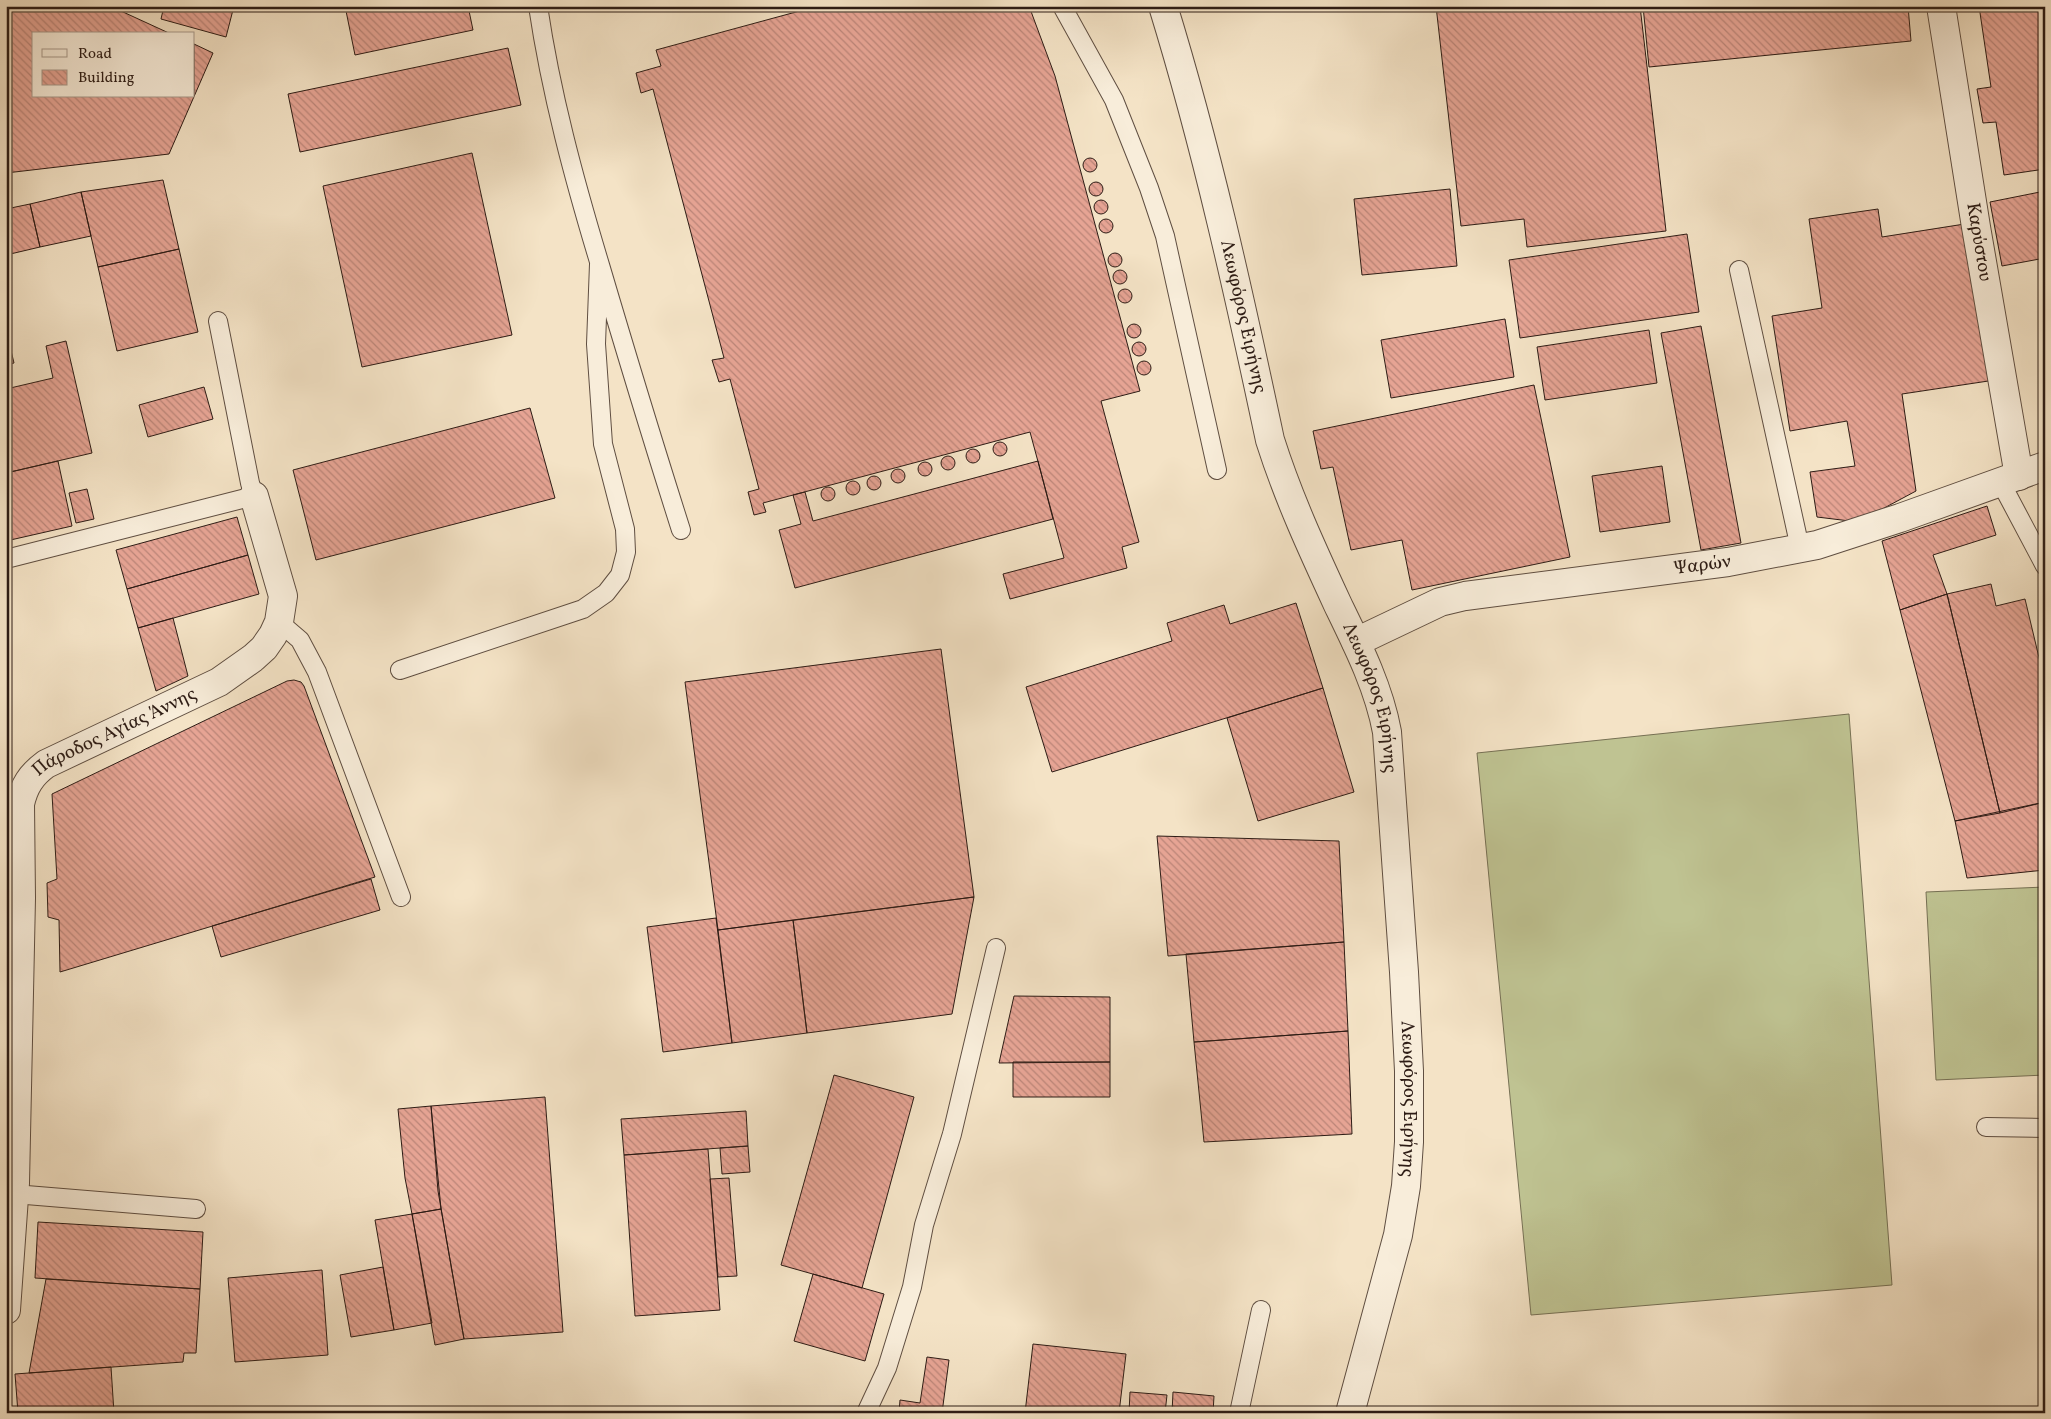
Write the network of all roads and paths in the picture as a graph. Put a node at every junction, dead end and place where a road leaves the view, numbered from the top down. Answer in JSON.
{"nodes":[{"id":1,"x":538,"y":6,"type":"edge"},
{"id":2,"x":1062,"y":6,"type":"edge"},
{"id":3,"x":1163,"y":6,"type":"edge"},
{"id":4,"x":1941,"y":6,"type":"edge"},
{"id":5,"x":600,"y":264,"type":"junction"},
{"id":6,"x":1739,"y":270,"type":"dead end"},
{"id":7,"x":218,"y":321,"type":"dead end"},
{"id":8,"x":2045,"y":466,"type":"edge"},
{"id":9,"x":1217,"y":470,"type":"dead end"},
{"id":10,"x":2010,"y":479,"type":"junction"},
{"id":11,"x":254,"y":496,"type":"junction"},
{"id":12,"x":681,"y":530,"type":"dead end"},
{"id":13,"x":1800,"y":548,"type":"junction"},
{"id":14,"x":6,"y":559,"type":"edge"},
{"id":15,"x":2045,"y":566,"type":"edge"},
{"id":16,"x":279,"y":622,"type":"junction"},
{"id":17,"x":1356,"y":642,"type":"junction"},
{"id":18,"x":400,"y":670,"type":"dead end"},
{"id":19,"x":401,"y":897,"type":"dead end"},
{"id":20,"x":996,"y":948,"type":"dead end"},
{"id":21,"x":1986,"y":1126,"type":"dead end"},
{"id":22,"x":2045,"y":1128,"type":"edge"},
{"id":23,"x":14,"y":1194,"type":"junction"},
{"id":24,"x":196,"y":1210,"type":"dead end"},
{"id":25,"x":6,"y":1310,"type":"edge"},
{"id":26,"x":1261,"y":1310,"type":"dead end"},
{"id":27,"x":866,"y":1413,"type":"edge"},
{"id":28,"x":1239,"y":1413,"type":"edge"},
{"id":29,"x":1350,"y":1413,"type":"edge"}],
"edges":[{"from":1,"to":5,"type":"lane"},
{"from":2,"to":9,"type":"lane"},
{"from":3,"to":17,"type":"street","name":"Λεωφόρος Ειρήνης"},
{"from":4,"to":10,"type":"street","name":"Καρύστου"},
{"from":5,"to":12,"type":"lane"},
{"from":5,"to":18,"type":"lane"},
{"from":6,"to":13,"type":"lane"},
{"from":7,"to":11,"type":"lane"},
{"from":8,"to":10,"type":"street","name":"Ψαρών"},
{"from":10,"to":13,"type":"street","name":"Ψαρών"},
{"from":10,"to":15,"type":"lane"},
{"from":11,"to":14,"type":"lane"},
{"from":11,"to":16,"type":"street","name":"Πάροδος Αγίας Άννης"},
{"from":13,"to":17,"type":"street","name":"Ψαρών"},
{"from":16,"to":19,"type":"lane"},
{"from":16,"to":23,"type":"street","name":"Πάροδος Αγίας Άννης"},
{"from":17,"to":29,"type":"street","name":"Λεωφόρος Ειρήνης"},
{"from":20,"to":27,"type":"lane"},
{"from":21,"to":22,"type":"lane"},
{"from":23,"to":24,"type":"lane"},
{"from":23,"to":25,"type":"street","name":"Πάροδος Αγίας Άννης"},
{"from":26,"to":28,"type":"lane"}]}
